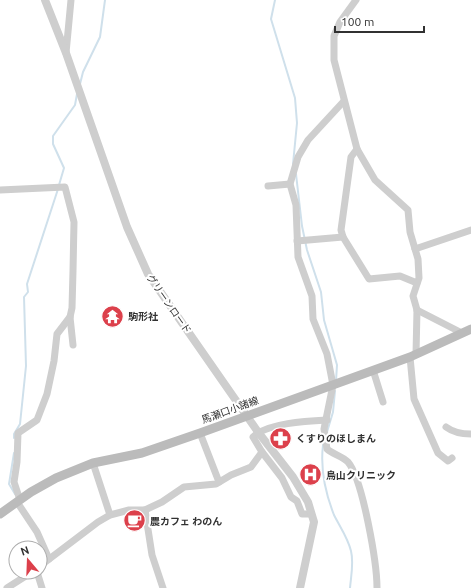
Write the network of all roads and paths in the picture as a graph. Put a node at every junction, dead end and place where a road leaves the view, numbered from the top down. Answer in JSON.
{"nodes":[{"id":1,"x":45,"y":0,"type":"edge"},
{"id":2,"x":70,"y":0,"type":"edge"},
{"id":3,"x":356,"y":0,"type":"edge"},
{"id":4,"x":66,"y":53,"type":"junction"},
{"id":5,"x":344,"y":101,"type":"junction"},
{"id":6,"x":357,"y":149,"type":"junction"},
{"id":7,"x":290,"y":184,"type":"junction"},
{"id":8,"x":268,"y":186,"type":"dead end"},
{"id":9,"x":0,"y":190,"type":"edge"},
{"id":10,"x":471,"y":230,"type":"edge"},
{"id":11,"x":344,"y":238,"type":"junction"},
{"id":12,"x":297,"y":240,"type":"junction"},
{"id":13,"x":415,"y":249,"type":"junction"},
{"id":14,"x":418,"y":283,"type":"junction"},
{"id":15,"x":417,"y":310,"type":"junction"},
{"id":16,"x":70,"y":317,"type":"junction"},
{"id":17,"x":467,"y":331,"type":"edge"},
{"id":18,"x":73,"y":345,"type":"dead end"},
{"id":19,"x":413,"y":356,"type":"junction"},
{"id":20,"x":373,"y":370,"type":"junction"},
{"id":21,"x":333,"y":385,"type":"junction"},
{"id":22,"x":383,"y":402,"type":"dead end"},
{"id":23,"x":246,"y":415,"type":"junction"},
{"id":24,"x":327,"y":420,"type":"junction"},
{"id":25,"x":446,"y":427,"type":"dead end"},
{"id":26,"x":258,"y":432,"type":"junction"},
{"id":27,"x":200,"y":433,"type":"junction"},
{"id":28,"x":471,"y":434,"type":"edge"},
{"id":29,"x":262,"y":452,"type":"junction"},
{"id":30,"x":452,"y":458,"type":"dead end"},
{"id":31,"x":93,"y":463,"type":"junction"},
{"id":32,"x":219,"y":482,"type":"junction"},
{"id":33,"x":18,"y":501,"type":"junction"},
{"id":34,"x":145,"y":510,"type":"junction"},
{"id":35,"x":0,"y":514,"type":"edge"},
{"id":36,"x":311,"y":514,"type":"junction"},
{"id":37,"x":110,"y":515,"type":"junction"},
{"id":38,"x":49,"y":559,"type":"joint"},
{"id":39,"x":20,"y":580,"type":"edge"},
{"id":40,"x":7,"y":588,"type":"edge"},
{"id":41,"x":163,"y":588,"type":"edge"},
{"id":42,"x":300,"y":588,"type":"edge"},
{"id":43,"x":377,"y":588,"type":"edge"}],
"edges":[{"from":1,"to":4,"type":"street","name":"グリーンロード"},
{"from":2,"to":4,"type":"street"},
{"from":3,"to":5,"type":"street"},
{"from":4,"to":23,"type":"street","name":"グリーンロード"},
{"from":5,"to":6,"type":"street"},
{"from":5,"to":7,"type":"street"},
{"from":6,"to":11,"type":"street"},
{"from":6,"to":13,"type":"street"},
{"from":7,"to":8,"type":"street"},
{"from":7,"to":12,"type":"street"},
{"from":9,"to":16,"type":"street"},
{"from":10,"to":13,"type":"street"},
{"from":11,"to":12,"type":"street"},
{"from":11,"to":14,"type":"street"},
{"from":12,"to":21,"type":"street"},
{"from":13,"to":14,"type":"street"},
{"from":14,"to":15,"type":"street"},
{"from":15,"to":17,"type":"street"},
{"from":15,"to":19,"type":"street"},
{"from":16,"to":18,"type":"street"},
{"from":16,"to":33,"type":"street"},
{"from":17,"to":19,"type":"main road","name":"馬瀬口小諸線"},
{"from":19,"to":20,"type":"main road","name":"馬瀬口小諸線"},
{"from":19,"to":30,"type":"street"},
{"from":20,"to":21,"type":"main road","name":"馬瀬口小諸線"},
{"from":20,"to":22,"type":"street"},
{"from":21,"to":23,"type":"main road","name":"馬瀬口小諸線"},
{"from":21,"to":24,"type":"street"},
{"from":23,"to":26,"type":"street","name":"グリーンロード"},
{"from":23,"to":27,"type":"main road","name":"馬瀬口小諸線"},
{"from":24,"to":26,"type":"street"},
{"from":24,"to":43,"type":"street"},
{"from":25,"to":28,"type":"street"},
{"from":26,"to":29,"type":"street"},
{"from":26,"to":36,"type":"street","name":"グリーンロード"},
{"from":27,"to":31,"type":"main road","name":"馬瀬口小諸線"},
{"from":27,"to":32,"type":"street"},
{"from":29,"to":32,"type":"street"},
{"from":29,"to":36,"type":"street"},
{"from":31,"to":33,"type":"main road","name":"馬瀬口小諸線"},
{"from":31,"to":37,"type":"street"},
{"from":32,"to":34,"type":"street"},
{"from":33,"to":35,"type":"main road","name":"馬瀬口小諸線"},
{"from":33,"to":38,"type":"street"},
{"from":34,"to":37,"type":"street"},
{"from":34,"to":41,"type":"street"},
{"from":36,"to":42,"type":"street","name":"グリーンロード"},
{"from":37,"to":38,"type":"street"},
{"from":39,"to":40,"type":"street"}]}
